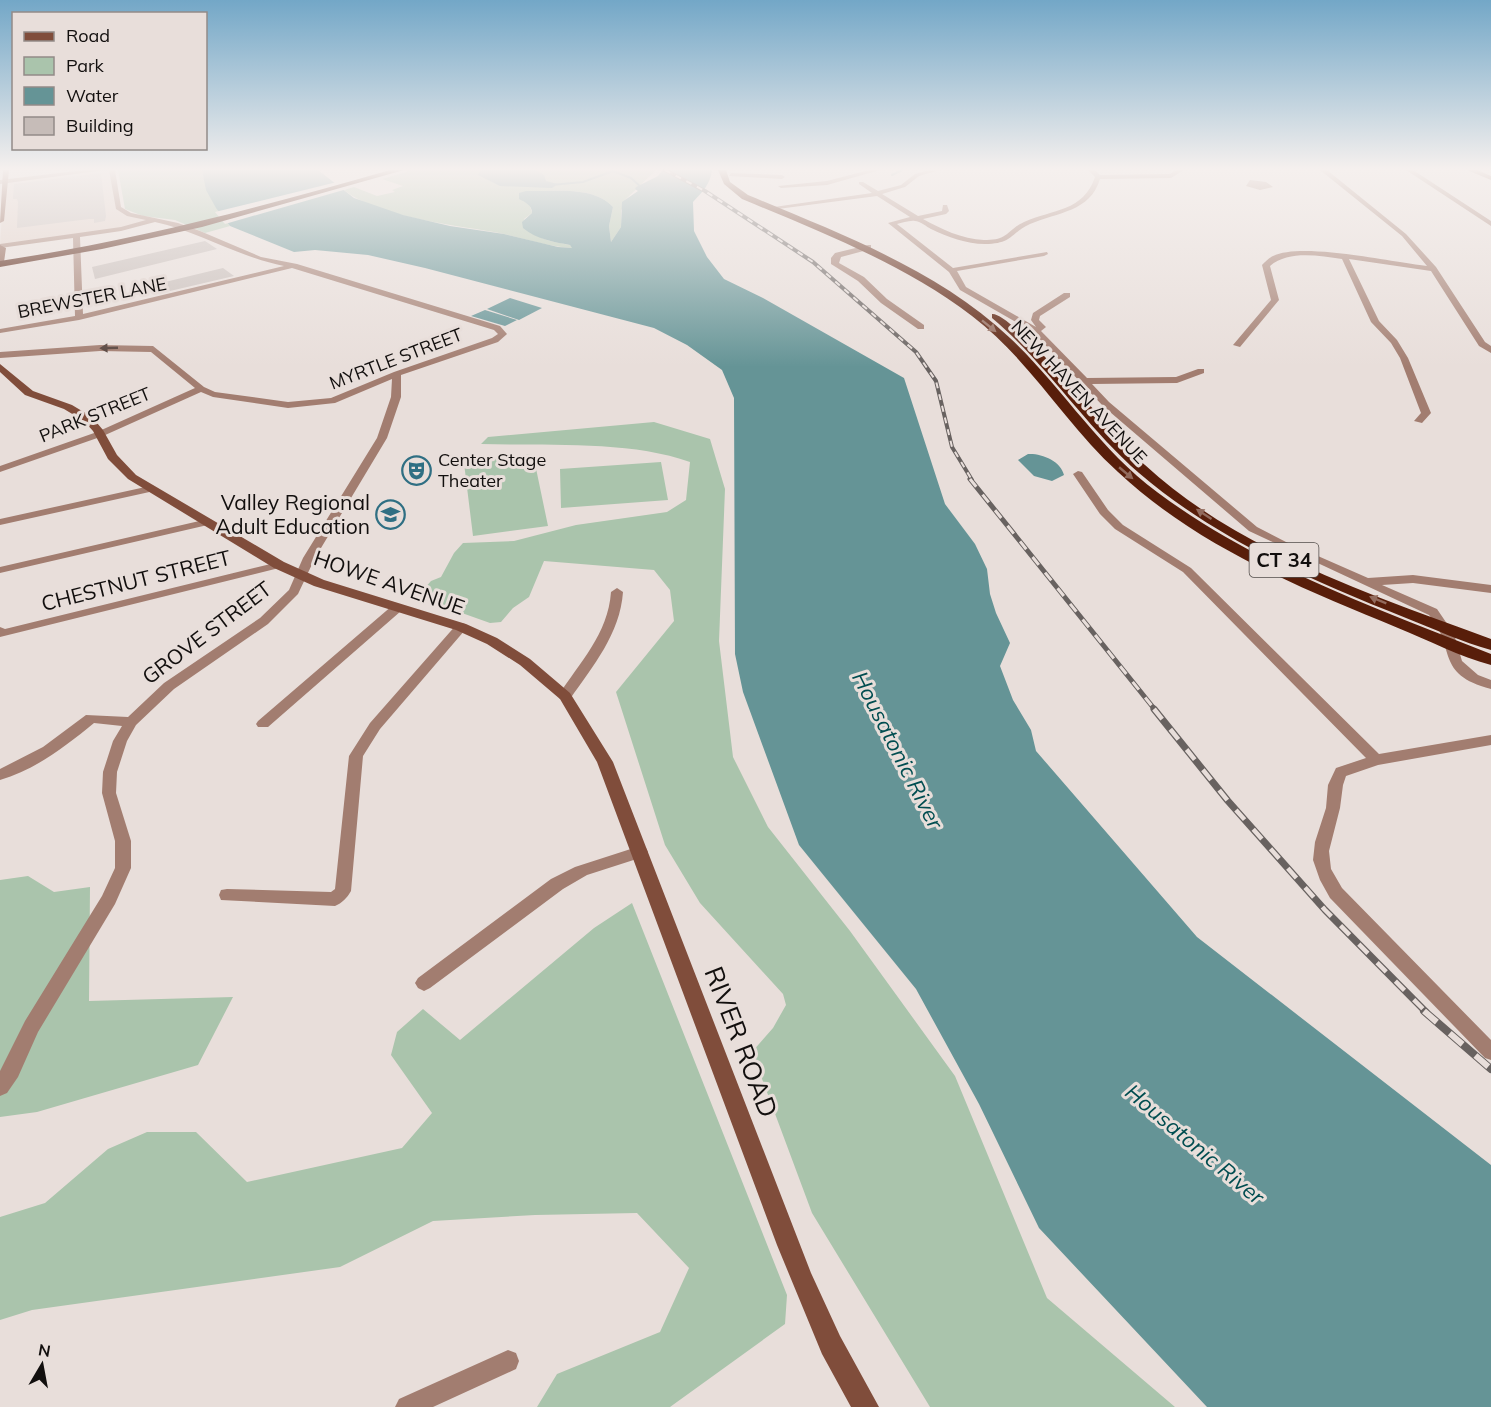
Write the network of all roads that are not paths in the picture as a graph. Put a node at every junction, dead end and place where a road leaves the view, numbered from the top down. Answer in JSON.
{"nodes":[{"id":1,"x":76,"y":236,"type":"joint"},
{"id":2,"x":106,"y":236,"type":"edge"},
{"id":3,"x":141,"y":236,"type":"edge"},
{"id":4,"x":150,"y":236,"type":"edge"},
{"id":5,"x":175,"y":236,"type":"edge"},
{"id":6,"x":203,"y":236,"type":"edge"},
{"id":7,"x":841,"y":236,"type":"edge"},
{"id":8,"x":906,"y":236,"type":"edge"},
{"id":9,"x":953,"y":236,"type":"edge"},
{"id":10,"x":1012,"y":236,"type":"edge"},
{"id":11,"x":1405,"y":236,"type":"edge"},
{"id":12,"x":864,"y":248,"type":"junction"},
{"id":13,"x":1044,"y":254,"type":"dead end"},
{"id":14,"x":1345,"y":258,"type":"junction"},
{"id":15,"x":0,"y":259,"type":"edge"},
{"id":16,"x":294,"y":266,"type":"junction"},
{"id":17,"x":1433,"y":269,"type":"junction"},
{"id":18,"x":952,"y":270,"type":"junction"},
{"id":19,"x":959,"y":289,"type":"junction"},
{"id":20,"x":942,"y":292,"type":"junction"},
{"id":21,"x":1067,"y":295,"type":"dead end"},
{"id":22,"x":79,"y":318,"type":"junction"},
{"id":23,"x":921,"y":327,"type":"dead end"},
{"id":24,"x":1036,"y":330,"type":"junction"},
{"id":25,"x":0,"y":331,"type":"edge"},
{"id":26,"x":1236,"y":345,"type":"dead end"},
{"id":27,"x":1491,"y":350,"type":"edge"},
{"id":28,"x":0,"y":355,"type":"edge"},
{"id":29,"x":0,"y":367,"type":"edge"},
{"id":30,"x":1201,"y":371,"type":"dead end"},
{"id":31,"x":397,"y":374,"type":"junction"},
{"id":32,"x":1085,"y":381,"type":"junction"},
{"id":33,"x":201,"y":389,"type":"junction"},
{"id":34,"x":1419,"y":421,"type":"dead end"},
{"id":35,"x":1104,"y":429,"type":"junction"},
{"id":36,"x":1086,"y":430,"type":"junction"},
{"id":37,"x":100,"y":434,"type":"junction"},
{"id":38,"x":0,"y":469,"type":"edge"},
{"id":39,"x":1078,"y":474,"type":"dead end"},
{"id":40,"x":150,"y":489,"type":"junction"},
{"id":41,"x":0,"y":522,"type":"edge"},
{"id":42,"x":208,"y":522,"type":"junction"},
{"id":43,"x":279,"y":565,"type":"junction"},
{"id":44,"x":0,"y":570,"type":"edge"},
{"id":45,"x":302,"y":575,"type":"junction"},
{"id":46,"x":1364,"y":582,"type":"junction"},
{"id":47,"x":1491,"y":589,"type":"edge"},
{"id":48,"x":617,"y":592,"type":"dead end"},
{"id":49,"x":397,"y":608,"type":"junction"},
{"id":50,"x":461,"y":627,"type":"junction"},
{"id":51,"x":1443,"y":627,"type":"junction"},
{"id":52,"x":1,"y":633,"type":"edge"},
{"id":53,"x":1449,"y":643,"type":"junction"},
{"id":54,"x":1491,"y":645,"type":"edge"},
{"id":55,"x":1491,"y":660,"type":"edge"},
{"id":56,"x":1491,"y":685,"type":"edge"},
{"id":57,"x":565,"y":696,"type":"junction"},
{"id":58,"x":131,"y":722,"type":"junction"},
{"id":59,"x":262,"y":724,"type":"dead end"},
{"id":60,"x":1491,"y":740,"type":"edge"},
{"id":61,"x":1376,"y":760,"type":"junction"},
{"id":62,"x":0,"y":775,"type":"edge"},
{"id":63,"x":640,"y":852,"type":"junction"},
{"id":64,"x":227,"y":895,"type":"dead end"},
{"id":65,"x":424,"y":983,"type":"dead end"},
{"id":66,"x":1491,"y":1052,"type":"edge"},
{"id":67,"x":0,"y":1087,"type":"edge"},
{"id":68,"x":508,"y":1361,"type":"dead end"},
{"id":69,"x":407,"y":1407,"type":"edge"},
{"id":70,"x":866,"y":1407,"type":"edge"}],
"edges":[{"from":1,"to":15,"type":"street"},
{"from":1,"to":22,"type":"street"},
{"from":2,"to":15,"type":"highway"},
{"from":3,"to":15,"type":"highway"},
{"from":4,"to":15,"type":"highway"},
{"from":5,"to":15,"type":"highway"},
{"from":6,"to":16,"type":"street"},
{"from":7,"to":12,"type":"highway","name":"NEW HAVEN AVENUE","number":"CT 34"},
{"from":8,"to":18,"type":"street"},
{"from":9,"to":10,"type":"street"},
{"from":11,"to":17,"type":"street"},
{"from":12,"to":19,"type":"highway","name":"NEW HAVEN AVENUE","number":"CT 34"},
{"from":12,"to":20,"type":"highway","name":"NEW HAVEN AVENUE","number":"CT 34"},
{"from":12,"to":23,"type":"street"},
{"from":13,"to":18,"type":"street"},
{"from":14,"to":17,"type":"street"},
{"from":14,"to":26,"type":"street"},
{"from":14,"to":34,"type":"street"},
{"from":16,"to":22,"type":"street","name":"BREWSTER LANE"},
{"from":16,"to":31,"type":"street","name":"MYRTLE STREET"},
{"from":17,"to":27,"type":"street"},
{"from":18,"to":19,"type":"street"},
{"from":19,"to":20,"type":"street"},
{"from":19,"to":24,"type":"street"},
{"from":19,"to":35,"type":"highway","name":"NEW HAVEN AVENUE","number":"CT 34"},
{"from":20,"to":36,"type":"highway","name":"NEW HAVEN AVENUE","number":"CT 34","one_way":true},
{"from":21,"to":24,"type":"street"},
{"from":22,"to":25,"type":"street","name":"BREWSTER LANE"},
{"from":24,"to":32,"type":"street"},
{"from":33,"to":28,"type":"street","name":"MYRTLE STREET","one_way":true},
{"from":29,"to":37,"type":"main road","name":"HOWE AVENUE"},
{"from":30,"to":32,"type":"street"},
{"from":31,"to":33,"type":"street","name":"MYRTLE STREET"},
{"from":31,"to":45,"type":"street","name":"GROVE STREET"},
{"from":32,"to":46,"type":"street"},
{"from":33,"to":37,"type":"street","name":"PARK STREET"},
{"from":35,"to":36,"type":"highway"},
{"from":51,"to":35,"type":"highway","name":"NEW HAVEN AVENUE","number":"CT 34","one_way":true},
{"from":36,"to":53,"type":"highway","name":"NEW HAVEN AVENUE","number":"CT 34","one_way":true},
{"from":37,"to":38,"type":"street","name":"PARK STREET"},
{"from":37,"to":40,"type":"main road","name":"HOWE AVENUE"},
{"from":39,"to":61,"type":"street"},
{"from":40,"to":41,"type":"street"},
{"from":40,"to":42,"type":"main road","name":"HOWE AVENUE"},
{"from":42,"to":43,"type":"main road","name":"HOWE AVENUE"},
{"from":42,"to":44,"type":"street"},
{"from":43,"to":45,"type":"main road","name":"HOWE AVENUE"},
{"from":43,"to":52,"type":"street","name":"CHESTNUT STREET"},
{"from":45,"to":49,"type":"main road","name":"HOWE AVENUE"},
{"from":45,"to":58,"type":"street","name":"GROVE STREET"},
{"from":46,"to":47,"type":"street"},
{"from":46,"to":51,"type":"street"},
{"from":48,"to":57,"type":"street"},
{"from":49,"to":50,"type":"main road","name":"HOWE AVENUE"},
{"from":49,"to":59,"type":"street"},
{"from":50,"to":57,"type":"main road","name":"HOWE AVENUE"},
{"from":50,"to":64,"type":"street"},
{"from":51,"to":53,"type":"street"},
{"from":51,"to":54,"type":"highway","name":"NEW HAVEN AVENUE","number":"CT 34"},
{"from":53,"to":55,"type":"highway","name":"NEW HAVEN AVENUE","number":"CT 34"},
{"from":53,"to":56,"type":"street"},
{"from":57,"to":63,"type":"main road","name":"RIVER ROAD"},
{"from":58,"to":62,"type":"street"},
{"from":58,"to":67,"type":"street","name":"GROVE STREET"},
{"from":60,"to":61,"type":"street"},
{"from":61,"to":66,"type":"street"},
{"from":63,"to":65,"type":"street"},
{"from":63,"to":70,"type":"main road","name":"RIVER ROAD"},
{"from":68,"to":69,"type":"street"}]}
